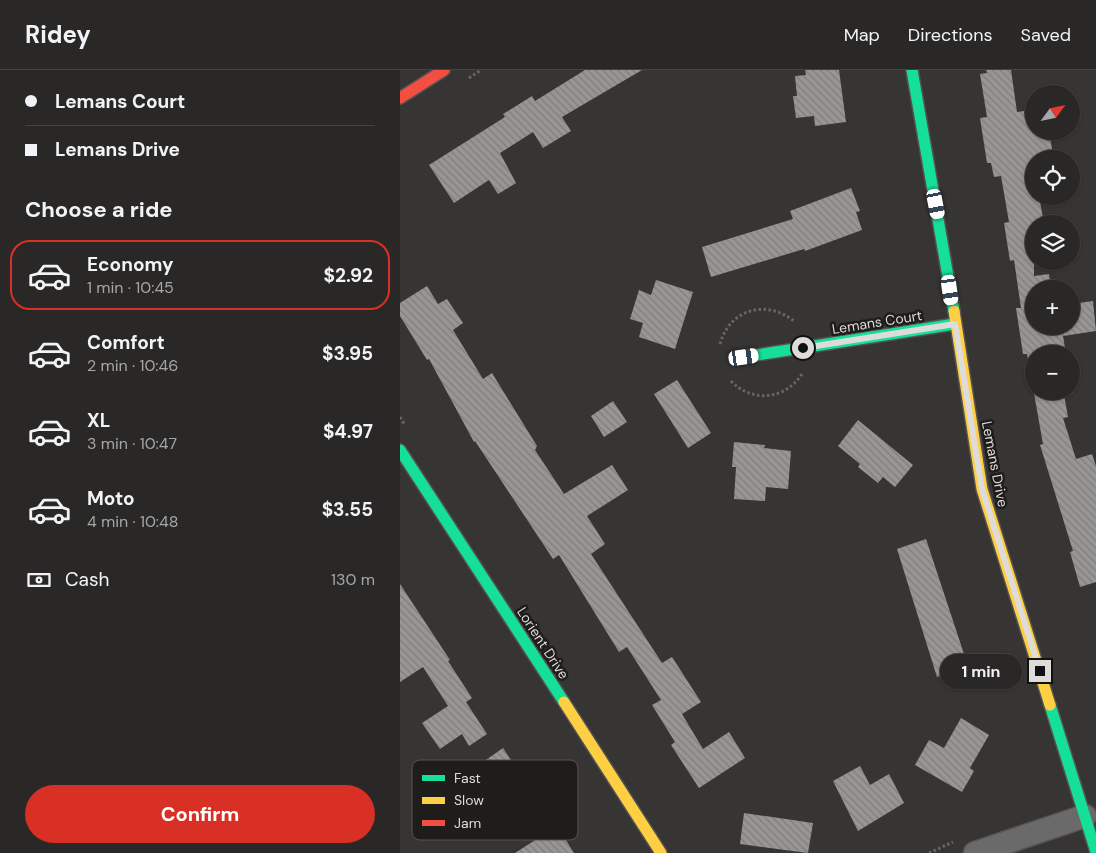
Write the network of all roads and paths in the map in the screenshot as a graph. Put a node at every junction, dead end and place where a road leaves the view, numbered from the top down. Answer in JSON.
{"nodes":[{"id":1,"x":444,"y":70,"type":"edge"},
{"id":2,"x":912,"y":70,"type":"edge"},
{"id":3,"x":400,"y":98,"type":"edge"},
{"id":4,"x":797,"y":323,"type":"dead end"},
{"id":5,"x":955,"y":324,"type":"junction"},
{"id":6,"x":719,"y":349,"type":"dead end"},
{"id":7,"x":744,"y":357,"type":"dead end"},
{"id":8,"x":803,"y":371,"type":"dead end"},
{"id":9,"x":727,"y":377,"type":"dead end"},
{"id":10,"x":400,"y":450,"type":"edge"},
{"id":11,"x":1085,"y":816,"type":"junction"},
{"id":12,"x":968,"y":846,"type":"edge"},
{"id":13,"x":1096,"y":852,"type":"edge"},
{"id":14,"x":660,"y":853,"type":"edge"},
{"id":15,"x":929,"y":853,"type":"edge"}],
"edges":[{"from":1,"to":3,"type":"street"},
{"from":2,"to":5,"type":"street","name":"Lemans Drive"},
{"from":4,"to":6,"type":"path"},
{"from":5,"to":7,"type":"street","name":"Lemans Court"},
{"from":5,"to":11,"type":"street","name":"Lemans Drive"},
{"from":8,"to":9,"type":"path"},
{"from":10,"to":14,"type":"street","name":"Lorient Drive"},
{"from":11,"to":12,"type":"street"},
{"from":11,"to":13,"type":"street","name":"Lemans Drive"},
{"from":12,"to":15,"type":"path"}]}
